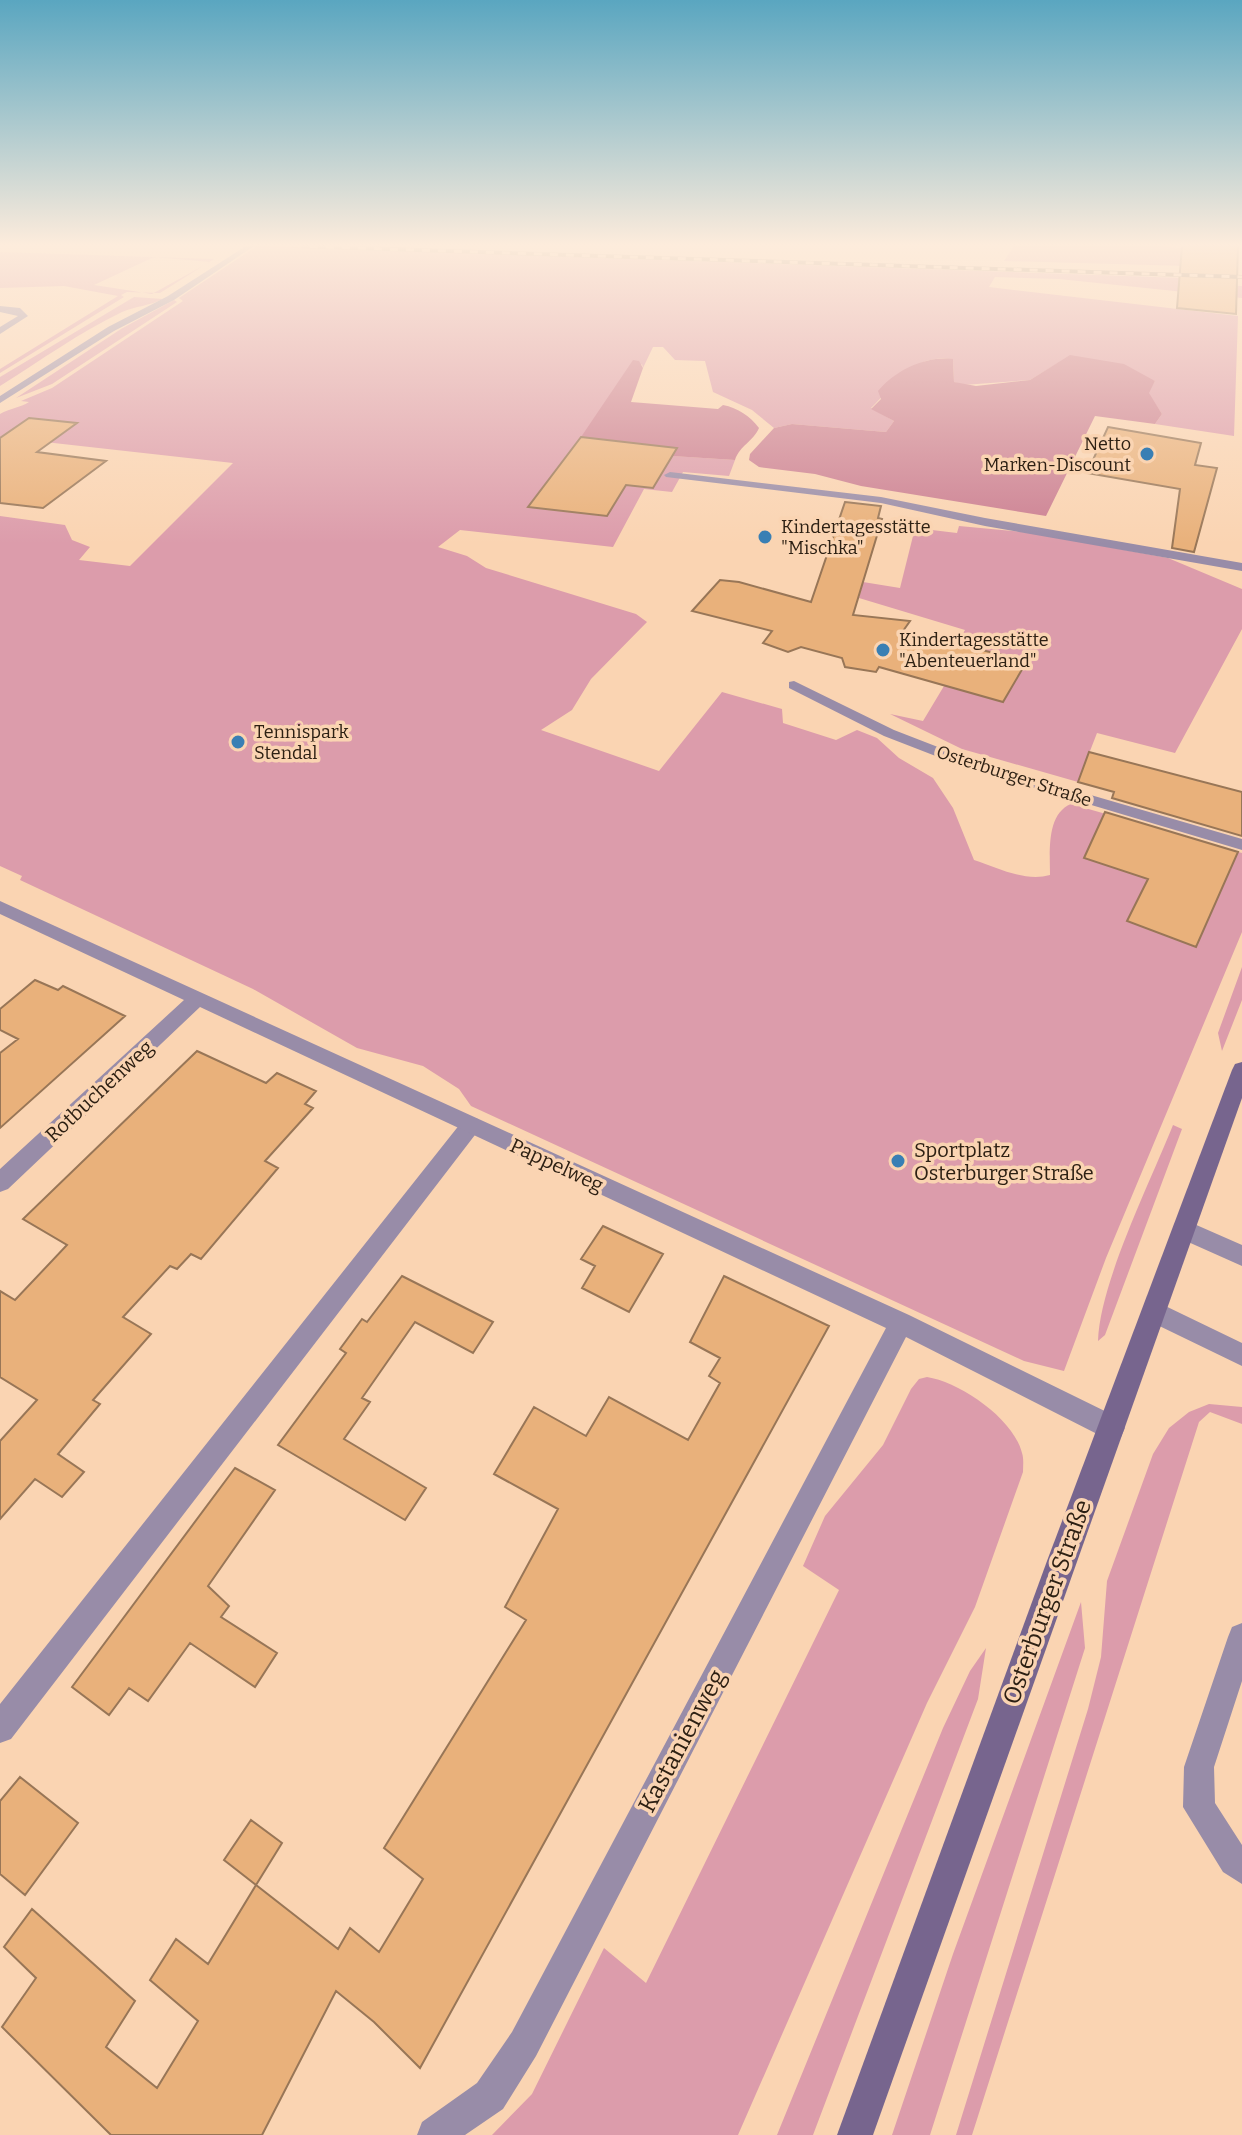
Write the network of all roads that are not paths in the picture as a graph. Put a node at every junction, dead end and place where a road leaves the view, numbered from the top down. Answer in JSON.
{"nodes":[{"id":1,"x":85,"y":346,"type":"edge"},
{"id":2,"x":0,"y":400,"type":"edge"},
{"id":3,"x":670,"y":475,"type":"dead end"},
{"id":4,"x":1242,"y":567,"type":"edge"},
{"id":5,"x":794,"y":685,"type":"dead end"},
{"id":6,"x":1242,"y":845,"type":"edge"},
{"id":7,"x":0,"y":907,"type":"edge"},
{"id":8,"x":197,"y":999,"type":"junction"},
{"id":9,"x":1242,"y":1070,"type":"edge"},
{"id":10,"x":471,"y":1125,"type":"junction"},
{"id":11,"x":0,"y":1183,"type":"edge"},
{"id":12,"x":1185,"y":1230,"type":"junction"},
{"id":13,"x":1242,"y":1256,"type":"edge"},
{"id":14,"x":1155,"y":1312,"type":"junction"},
{"id":15,"x":901,"y":1323,"type":"junction"},
{"id":16,"x":1242,"y":1355,"type":"edge"},
{"id":17,"x":1112,"y":1428,"type":"junction"},
{"id":18,"x":1242,"y":1637,"type":"edge"},
{"id":19,"x":0,"y":1728,"type":"edge"},
{"id":20,"x":1242,"y":1868,"type":"edge"},
{"id":21,"x":435,"y":2135,"type":"edge"},
{"id":22,"x":855,"y":2135,"type":"edge"}],
"edges":[{"from":1,"to":2,"type":"street"},
{"from":3,"to":4,"type":"street"},
{"from":5,"to":6,"type":"street","name":"Osterburger Straße"},
{"from":7,"to":8,"type":"street","name":"Pappelweg"},
{"from":8,"to":10,"type":"street","name":"Pappelweg"},
{"from":8,"to":11,"type":"street","name":"Rotbuchenweg"},
{"from":9,"to":12,"type":"street","name":"Osterburger Straße"},
{"from":10,"to":15,"type":"street","name":"Pappelweg"},
{"from":10,"to":19,"type":"street"},
{"from":12,"to":13,"type":"street"},
{"from":12,"to":14,"type":"street","name":"Osterburger Straße"},
{"from":14,"to":16,"type":"street"},
{"from":14,"to":17,"type":"street","name":"Osterburger Straße"},
{"from":15,"to":17,"type":"street","name":"Pappelweg"},
{"from":15,"to":21,"type":"street","name":"Kastanienweg"},
{"from":17,"to":22,"type":"street","name":"Osterburger Straße"},
{"from":18,"to":20,"type":"street"}]}
